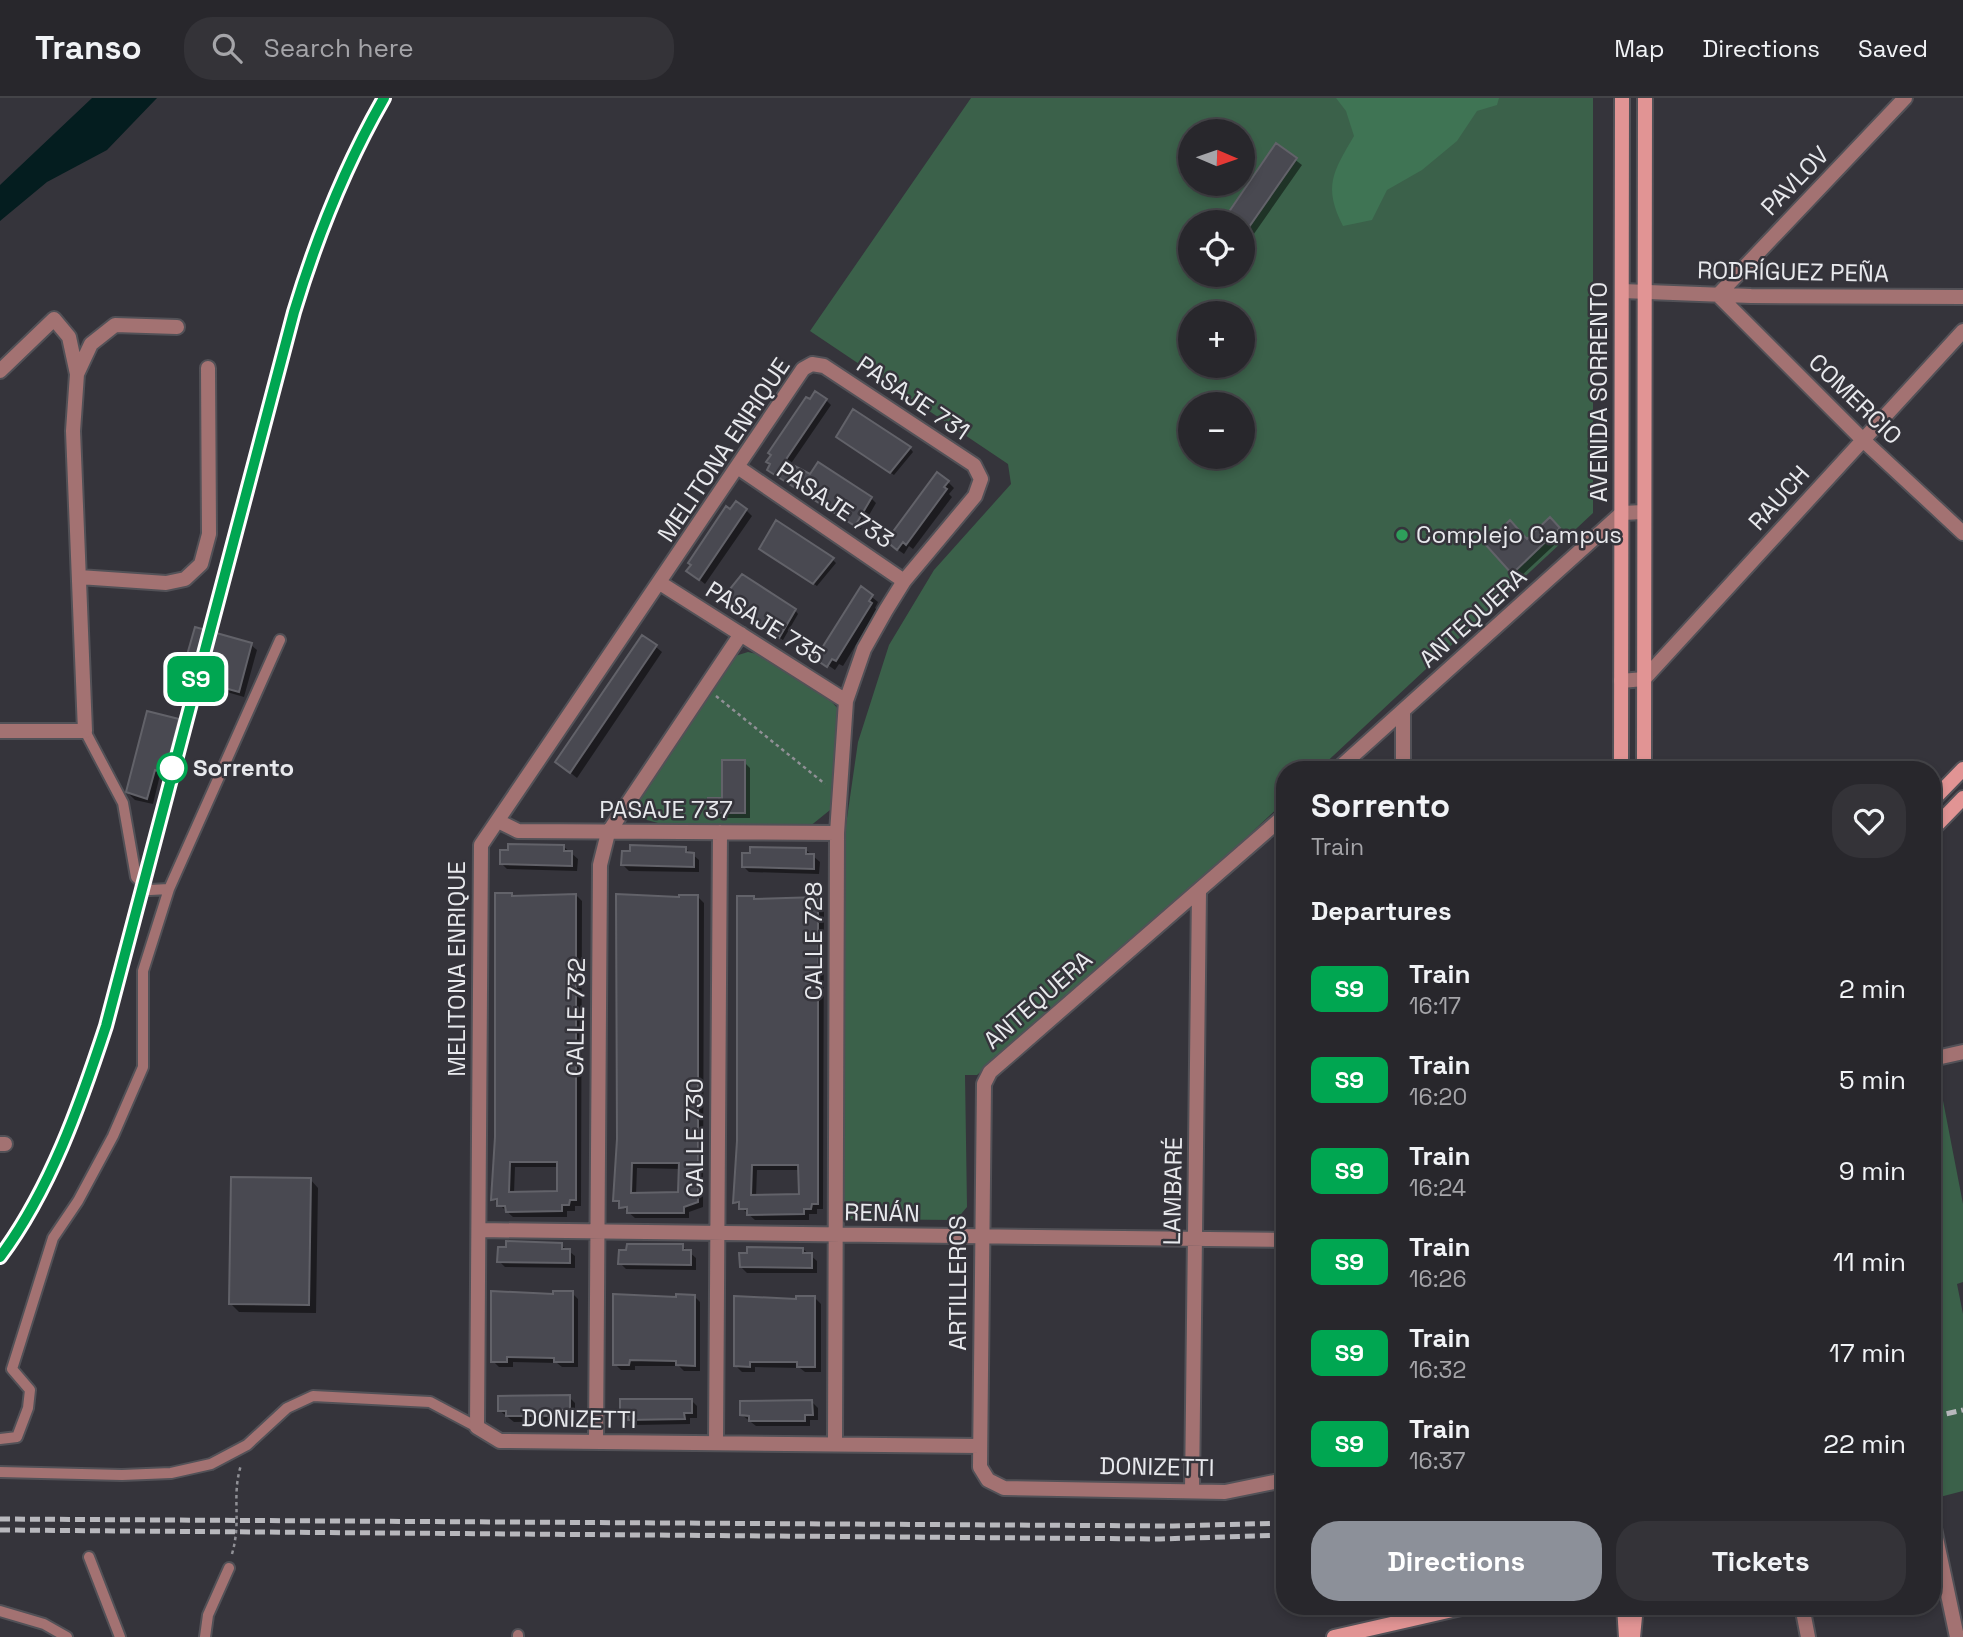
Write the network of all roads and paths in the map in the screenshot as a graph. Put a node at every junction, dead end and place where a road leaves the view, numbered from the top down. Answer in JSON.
{"nodes":[{"id":1,"x":1622,"y":98,"type":"edge"},
{"id":2,"x":1645,"y":98,"type":"edge"},
{"id":3,"x":1905,"y":98,"type":"edge"},
{"id":4,"x":1622,"y":291,"type":"junction"},
{"id":5,"x":1645,"y":292,"type":"junction"},
{"id":6,"x":1718,"y":295,"type":"junction"},
{"id":7,"x":1963,"y":297,"type":"edge"},
{"id":8,"x":177,"y":327,"type":"dead end"},
{"id":9,"x":1963,"y":331,"type":"edge"},
{"id":10,"x":812,"y":363,"type":"joint"},
{"id":11,"x":208,"y":368,"type":"dead end"},
{"id":12,"x":0,"y":371,"type":"edge"},
{"id":13,"x":76,"y":374,"type":"junction"},
{"id":14,"x":1863,"y":440,"type":"junction"},
{"id":15,"x":739,"y":468,"type":"junction"},
{"id":16,"x":981,"y":479,"type":"joint"},
{"id":17,"x":1644,"y":512,"type":"junction"},
{"id":18,"x":1622,"y":513,"type":"junction"},
{"id":19,"x":1963,"y":533,"type":"edge"},
{"id":20,"x":79,"y":577,"type":"junction"},
{"id":21,"x":904,"y":581,"type":"junction"},
{"id":22,"x":660,"y":583,"type":"junction"},
{"id":23,"x":740,"y":634,"type":"junction"},
{"id":24,"x":280,"y":640,"type":"dead end"},
{"id":25,"x":1644,"y":679,"type":"junction"},
{"id":26,"x":1621,"y":681,"type":"junction"},
{"id":27,"x":705,"y":687,"type":"junction"},
{"id":28,"x":846,"y":701,"type":"junction"},
{"id":29,"x":1403,"y":712,"type":"junction"},
{"id":30,"x":0,"y":731,"type":"edge"},
{"id":31,"x":85,"y":731,"type":"junction"},
{"id":32,"x":1347,"y":761,"type":"edge"},
{"id":33,"x":1403,"y":761,"type":"edge"},
{"id":34,"x":1621,"y":761,"type":"edge"},
{"id":35,"x":1644,"y":761,"type":"edge"},
{"id":36,"x":1963,"y":769,"type":"edge"},
{"id":37,"x":1941,"y":792,"type":"edge"},
{"id":38,"x":839,"y":795,"type":"junction"},
{"id":39,"x":1963,"y":798,"type":"edge"},
{"id":40,"x":498,"y":821,"type":"junction"},
{"id":41,"x":1941,"y":821,"type":"edge"},
{"id":42,"x":1276,"y":823,"type":"edge"},
{"id":43,"x":720,"y":832,"type":"junction"},
{"id":44,"x":608,"y":833,"type":"junction"},
{"id":45,"x":837,"y":833,"type":"junction"},
{"id":46,"x":169,"y":889,"type":"junction"},
{"id":47,"x":1199,"y":891,"type":"junction"},
{"id":48,"x":1963,"y":1052,"type":"edge"},
{"id":49,"x":1941,"y":1057,"type":"edge"},
{"id":50,"x":984,"y":1084,"type":"joint"},
{"id":51,"x":479,"y":1230,"type":"junction"},
{"id":52,"x":597,"y":1231,"type":"junction"},
{"id":53,"x":717,"y":1233,"type":"junction"},
{"id":54,"x":835,"y":1235,"type":"junction"},
{"id":55,"x":981,"y":1237,"type":"junction"},
{"id":56,"x":1195,"y":1239,"type":"junction"},
{"id":57,"x":1276,"y":1240,"type":"edge"},
{"id":58,"x":477,"y":1427,"type":"junction"},
{"id":59,"x":0,"y":1439,"type":"edge"},
{"id":60,"x":596,"y":1442,"type":"junction"},
{"id":61,"x":716,"y":1443,"type":"junction"},
{"id":62,"x":835,"y":1444,"type":"junction"},
{"id":63,"x":247,"y":1445,"type":"junction"},
{"id":64,"x":980,"y":1446,"type":"junction"},
{"id":65,"x":0,"y":1472,"type":"edge"},
{"id":66,"x":988,"y":1480,"type":"joint"},
{"id":67,"x":1276,"y":1482,"type":"edge"},
{"id":68,"x":1192,"y":1491,"type":"junction"},
{"id":69,"x":89,"y":1557,"type":"dead end"},
{"id":70,"x":1941,"y":1561,"type":"edge"},
{"id":71,"x":229,"y":1568,"type":"joint"},
{"id":72,"x":0,"y":1611,"type":"edge"},
{"id":73,"x":1431,"y":1615,"type":"edge"},
{"id":74,"x":1625,"y":1615,"type":"edge"},
{"id":75,"x":1635,"y":1615,"type":"edge"},
{"id":76,"x":1804,"y":1615,"type":"edge"},
{"id":77,"x":67,"y":1637,"type":"edge"},
{"id":78,"x":120,"y":1637,"type":"edge"},
{"id":79,"x":205,"y":1637,"type":"edge"},
{"id":80,"x":1334,"y":1637,"type":"edge"},
{"id":81,"x":1626,"y":1637,"type":"edge"},
{"id":82,"x":1633,"y":1637,"type":"edge"},
{"id":83,"x":1808,"y":1637,"type":"edge"},
{"id":84,"x":1957,"y":1637,"type":"edge"}],
"edges":[{"from":1,"to":4,"type":"main road","name":"AVENIDA SORRENTO"},
{"from":2,"to":5,"type":"main road","name":"AVENIDA SORRENTO"},
{"from":3,"to":6,"type":"street","name":"PAVLOV"},
{"from":4,"to":5,"type":"street","name":"RODRÍGUEZ PEÑA"},
{"from":4,"to":18,"type":"main road","name":"AVENIDA SORRENTO"},
{"from":5,"to":6,"type":"street","name":"RODRÍGUEZ PEÑA"},
{"from":5,"to":17,"type":"main road","name":"AVENIDA SORRENTO"},
{"from":6,"to":7,"type":"street","name":"RODRÍGUEZ PEÑA"},
{"from":6,"to":14,"type":"street","name":"COMERCIO"},
{"from":8,"to":13,"type":"street"},
{"from":9,"to":14,"type":"street","name":"RAUCH"},
{"from":10,"to":15,"type":"street","name":"MELITONA ENRIQUE"},
{"from":10,"to":16,"type":"street","name":"PASAJE 731"},
{"from":11,"to":20,"type":"street"},
{"from":12,"to":13,"type":"street"},
{"from":13,"to":20,"type":"street"},
{"from":14,"to":19,"type":"street","name":"COMERCIO"},
{"from":14,"to":25,"type":"street","name":"RAUCH"},
{"from":15,"to":21,"type":"street","name":"PASAJE 733"},
{"from":15,"to":22,"type":"street","name":"MELITONA ENRIQUE"},
{"from":16,"to":21,"type":"street","name":"CALLE 728"},
{"from":17,"to":18,"type":"street"},
{"from":17,"to":25,"type":"main road","name":"AVENIDA SORRENTO"},
{"from":18,"to":26,"type":"main road","name":"AVENIDA SORRENTO"},
{"from":18,"to":29,"type":"street","name":"ANTEQUERA"},
{"from":20,"to":31,"type":"street"},
{"from":21,"to":28,"type":"street","name":"CALLE 728"},
{"from":22,"to":23,"type":"street","name":"PASAJE 735"},
{"from":22,"to":40,"type":"street","name":"MELITONA ENRIQUE"},
{"from":23,"to":27,"type":"street","name":"CALLE 732"},
{"from":23,"to":28,"type":"street","name":"PASAJE 735"},
{"from":24,"to":46,"type":"lane"},
{"from":25,"to":26,"type":"street"},
{"from":25,"to":35,"type":"main road","name":"AVENIDA SORRENTO"},
{"from":26,"to":34,"type":"main road","name":"AVENIDA SORRENTO"},
{"from":27,"to":38,"type":"path"},
{"from":27,"to":44,"type":"street","name":"CALLE 732"},
{"from":28,"to":38,"type":"street","name":"CALLE 728"},
{"from":29,"to":32,"type":"street","name":"ANTEQUERA"},
{"from":29,"to":33,"type":"street"},
{"from":30,"to":31,"type":"street"},
{"from":31,"to":46,"type":"lane"},
{"from":36,"to":37,"type":"main road"},
{"from":38,"to":45,"type":"street","name":"CALLE 728"},
{"from":39,"to":41,"type":"main road"},
{"from":40,"to":44,"type":"street","name":"PASAJE 737"},
{"from":40,"to":51,"type":"street","name":"MELITONA ENRIQUE"},
{"from":42,"to":47,"type":"street","name":"ANTEQUERA"},
{"from":43,"to":44,"type":"street","name":"PASAJE 737"},
{"from":43,"to":45,"type":"street","name":"PASAJE 737"},
{"from":43,"to":53,"type":"street","name":"CALLE 730"},
{"from":44,"to":52,"type":"street","name":"CALLE 732"},
{"from":45,"to":54,"type":"street","name":"CALLE 728"},
{"from":46,"to":59,"type":"lane"},
{"from":47,"to":50,"type":"street","name":"ANTEQUERA"},
{"from":47,"to":56,"type":"street","name":"LAMBARÉ"},
{"from":48,"to":49,"type":"street"},
{"from":50,"to":55,"type":"street","name":"ARTILLEROS"},
{"from":51,"to":52,"type":"street","name":"RENÁN"},
{"from":51,"to":58,"type":"street","name":"MELITONA ENRIQUE"},
{"from":52,"to":53,"type":"street","name":"RENÁN"},
{"from":52,"to":60,"type":"street","name":"CALLE 732"},
{"from":53,"to":54,"type":"street","name":"RENÁN"},
{"from":53,"to":61,"type":"street","name":"CALLE 730"},
{"from":54,"to":55,"type":"street","name":"RENÁN"},
{"from":54,"to":62,"type":"street","name":"CALLE 728"},
{"from":55,"to":56,"type":"street","name":"RENÁN"},
{"from":55,"to":64,"type":"street","name":"ARTILLEROS"},
{"from":56,"to":57,"type":"street","name":"RENÁN"},
{"from":56,"to":68,"type":"street","name":"LAMBARÉ"},
{"from":58,"to":60,"type":"street","name":"DONIZETTI"},
{"from":58,"to":63,"type":"lane","name":"DONIZETTI"},
{"from":60,"to":61,"type":"street","name":"DONIZETTI"},
{"from":61,"to":62,"type":"street","name":"DONIZETTI"},
{"from":62,"to":64,"type":"street","name":"DONIZETTI"},
{"from":63,"to":65,"type":"lane","name":"DONIZETTI"},
{"from":63,"to":71,"type":"path"},
{"from":64,"to":66,"type":"street","name":"ARTILLEROS"},
{"from":66,"to":68,"type":"street","name":"DONIZETTI"},
{"from":67,"to":68,"type":"street","name":"DONIZETTI"},
{"from":69,"to":78,"type":"lane"},
{"from":70,"to":84,"type":"street"},
{"from":71,"to":79,"type":"lane"},
{"from":72,"to":77,"type":"lane"},
{"from":73,"to":80,"type":"main road"},
{"from":74,"to":81,"type":"main road"},
{"from":75,"to":82,"type":"main road"},
{"from":76,"to":83,"type":"street"}]}
